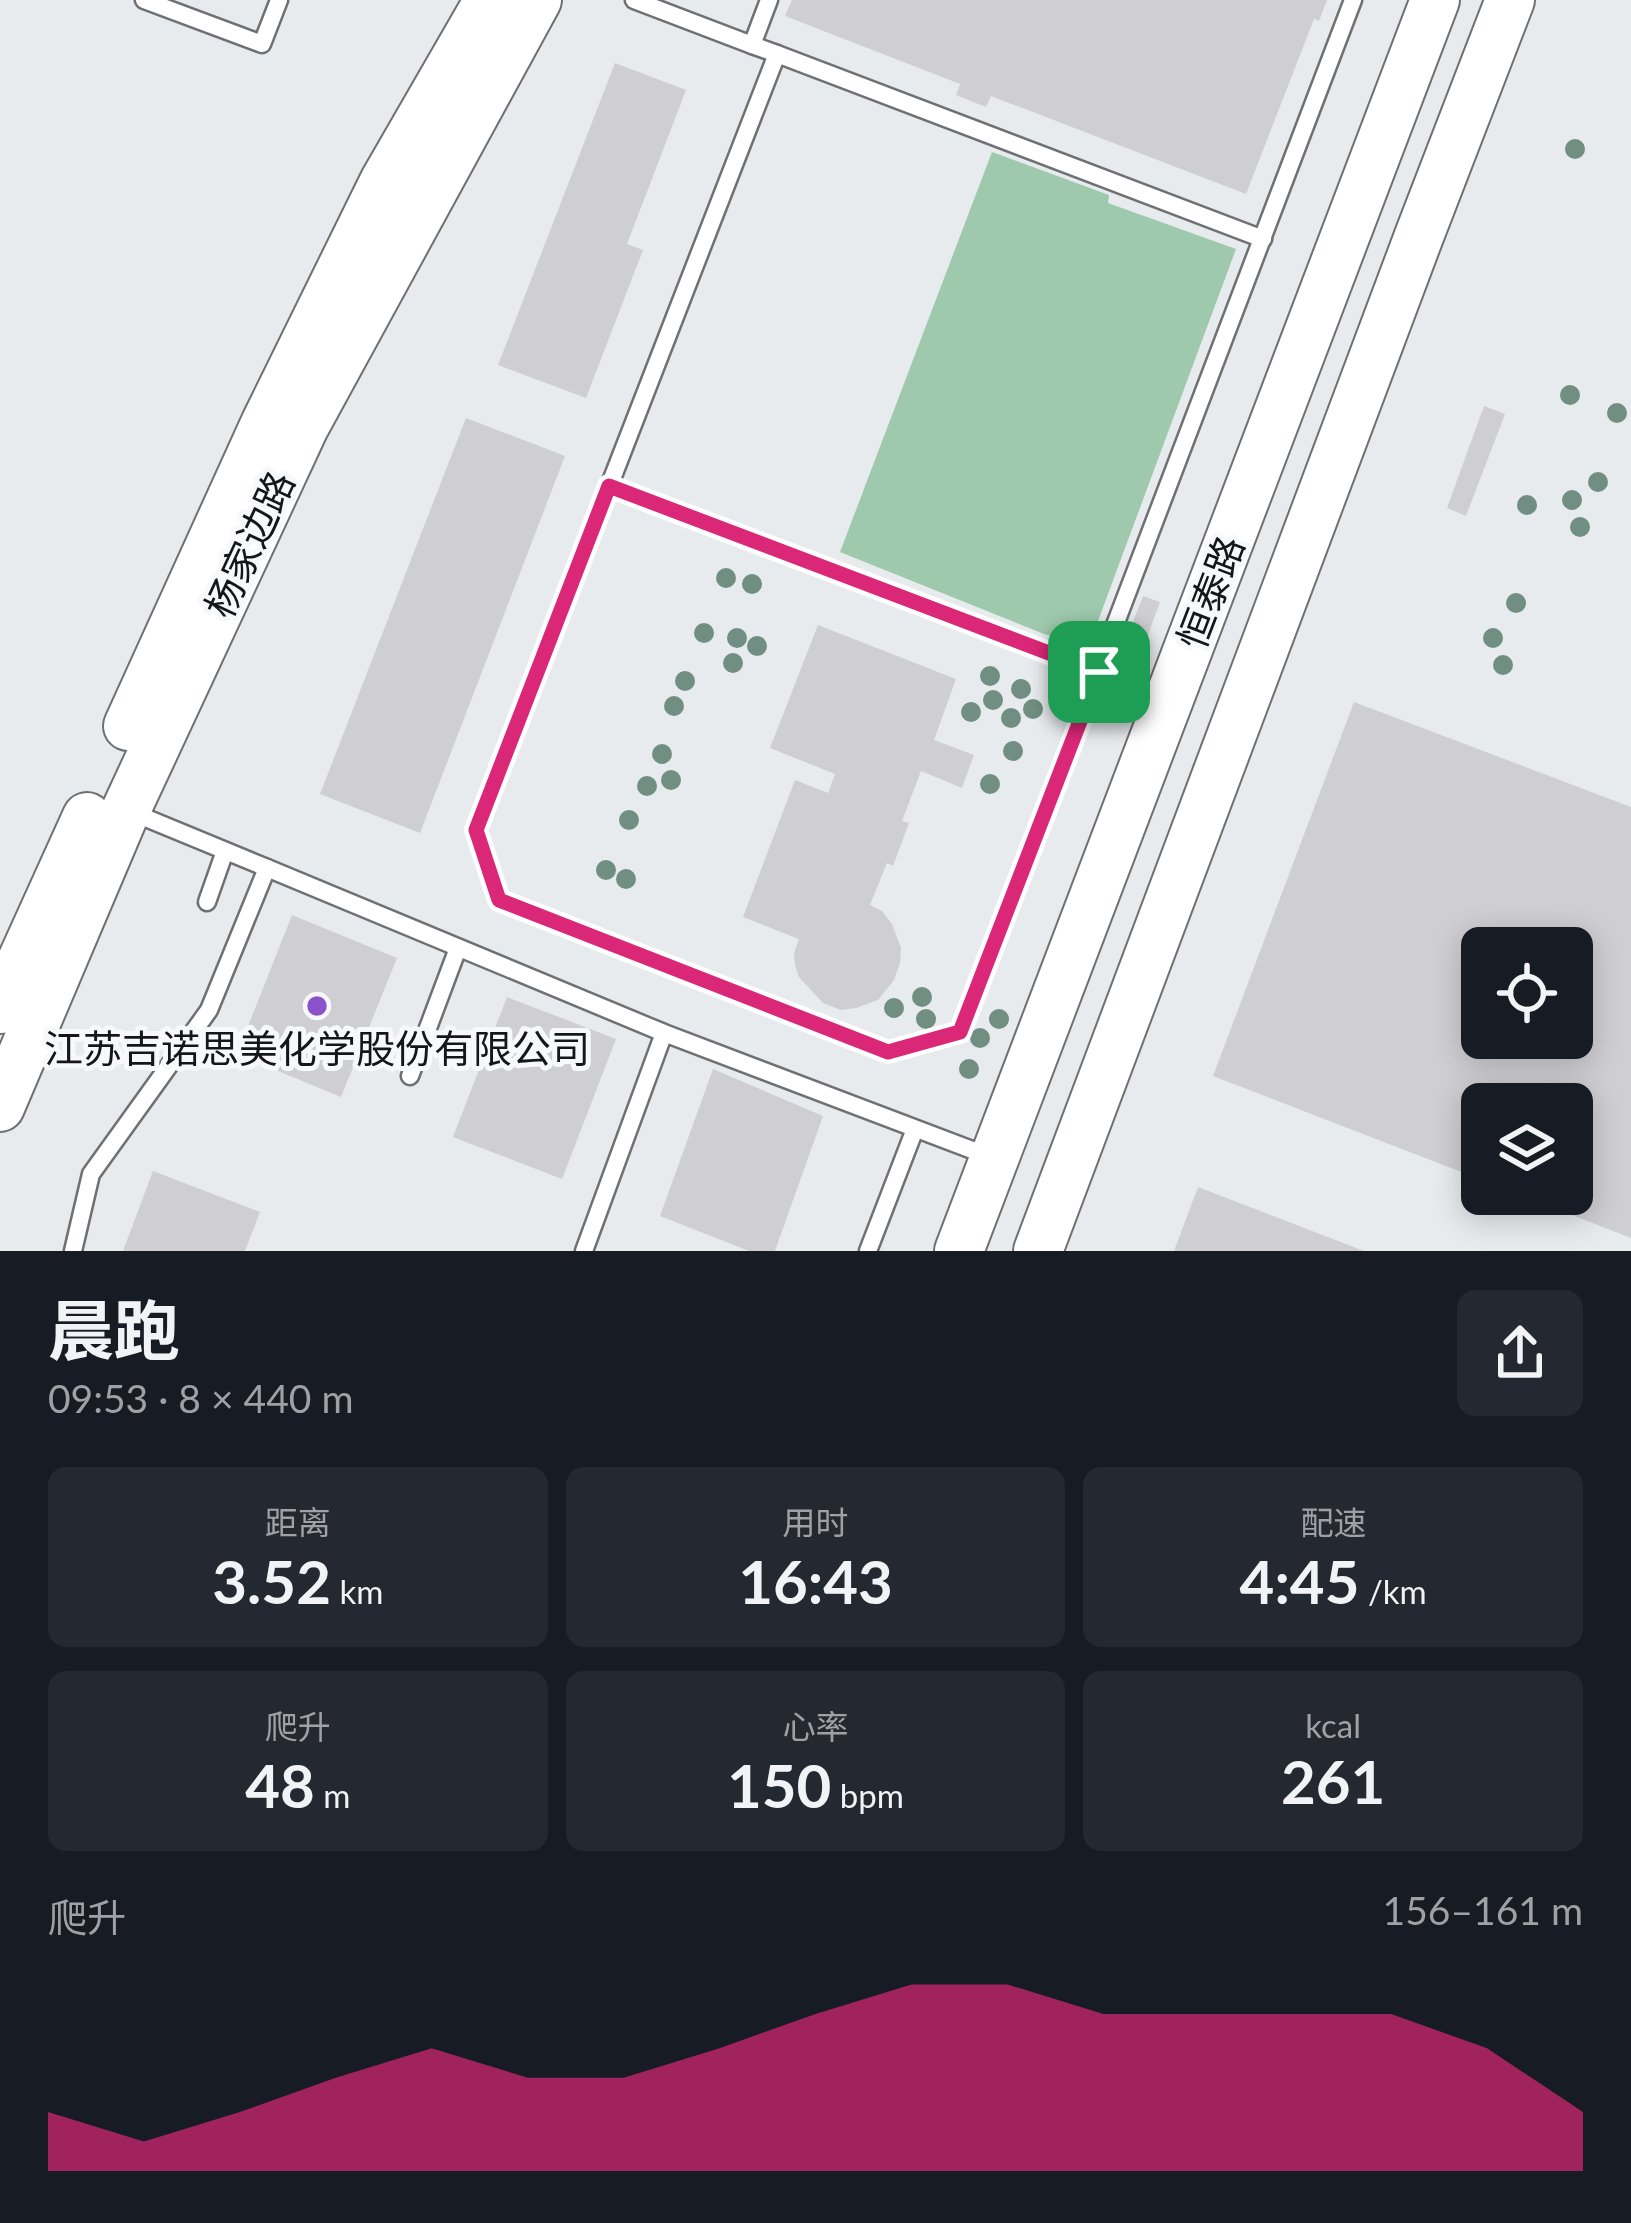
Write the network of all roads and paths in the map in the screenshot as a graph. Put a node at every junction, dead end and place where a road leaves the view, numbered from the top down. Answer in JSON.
{"nodes":[{"id":1,"x":144,"y":0,"type":"edge"},
{"id":2,"x":279,"y":0,"type":"edge"},
{"id":3,"x":489,"y":0,"type":"edge"},
{"id":4,"x":537,"y":0,"type":"edge"},
{"id":5,"x":634,"y":0,"type":"edge"},
{"id":6,"x":769,"y":0,"type":"edge"},
{"id":7,"x":1353,"y":0,"type":"edge"},
{"id":8,"x":1435,"y":0,"type":"edge"},
{"id":9,"x":1510,"y":0,"type":"edge"},
{"id":10,"x":752,"y":45,"type":"junction"},
{"id":11,"x":777,"y":54,"type":"junction"},
{"id":12,"x":1262,"y":239,"type":"junction"},
{"id":13,"x":609,"y":486,"type":"junction"},
{"id":14,"x":1099,"y":672,"type":"junction"},
{"id":15,"x":1169,"y":699,"type":"junction"},
{"id":16,"x":125,"y":810,"type":"junction"},
{"id":17,"x":225,"y":851,"type":"junction"},
{"id":18,"x":266,"y":868,"type":"junction"},
{"id":19,"x":207,"y":902,"type":"dead end"},
{"id":20,"x":458,"y":948,"type":"junction"},
{"id":21,"x":0,"y":1010,"type":"edge"},
{"id":22,"x":664,"y":1033,"type":"junction"},
{"id":23,"x":410,"y":1076,"type":"dead end"},
{"id":24,"x":0,"y":1107,"type":"edge"},
{"id":25,"x":915,"y":1129,"type":"junction"},
{"id":26,"x":994,"y":1159,"type":"junction"},
{"id":27,"x":73,"y":1251,"type":"edge"},
{"id":28,"x":584,"y":1251,"type":"edge"},
{"id":29,"x":868,"y":1251,"type":"edge"},
{"id":30,"x":959,"y":1251,"type":"edge"},
{"id":31,"x":1039,"y":1251,"type":"edge"}],
"edges":[{"from":1,"to":2,"type":"lane"},
{"from":3,"to":21,"type":"street","name":"杨家边路"},
{"from":4,"to":16,"type":"street","name":"杨家边路"},
{"from":5,"to":10,"type":"lane"},
{"from":6,"to":10,"type":"lane"},
{"from":7,"to":12,"type":"lane"},
{"from":8,"to":15,"type":"street","name":"恒泰路"},
{"from":9,"to":31,"type":"street","name":"恒泰路"},
{"from":10,"to":11,"type":"lane"},
{"from":11,"to":12,"type":"lane"},
{"from":11,"to":13,"type":"lane"},
{"from":12,"to":14,"type":"lane"},
{"from":13,"to":14,"type":"lane"},
{"from":13,"to":14,"type":"lane"},
{"from":14,"to":15,"type":"lane"},
{"from":15,"to":26,"type":"street","name":"恒泰路"},
{"from":16,"to":17,"type":"lane"},
{"from":16,"to":24,"type":"street","name":"杨家边路"},
{"from":17,"to":18,"type":"lane"},
{"from":17,"to":19,"type":"lane"},
{"from":18,"to":20,"type":"lane"},
{"from":18,"to":27,"type":"lane"},
{"from":20,"to":22,"type":"lane"},
{"from":20,"to":23,"type":"lane"},
{"from":22,"to":25,"type":"lane"},
{"from":22,"to":28,"type":"lane"},
{"from":25,"to":26,"type":"lane"},
{"from":25,"to":29,"type":"lane"},
{"from":26,"to":30,"type":"street","name":"恒泰路"}]}
